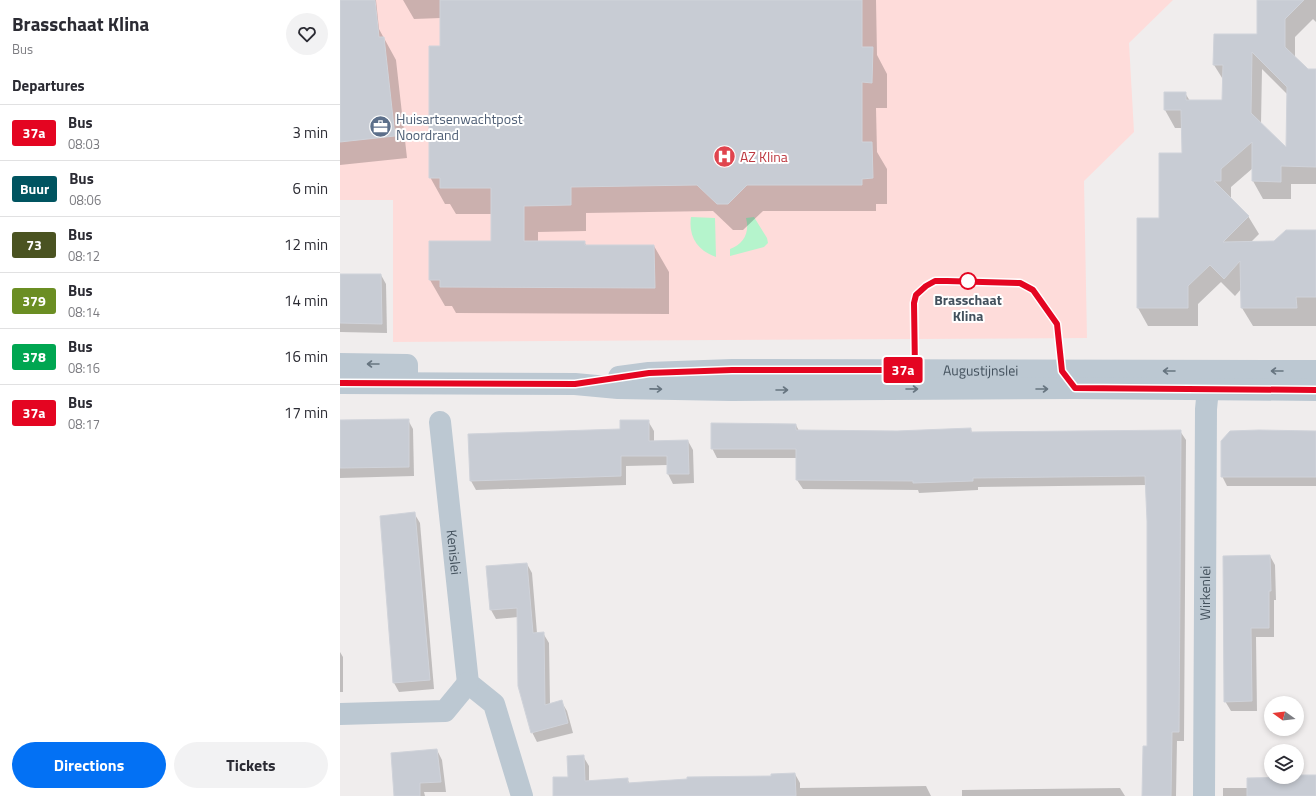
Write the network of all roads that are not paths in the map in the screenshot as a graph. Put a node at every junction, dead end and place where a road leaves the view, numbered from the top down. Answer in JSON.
{"nodes":[{"id":1,"x":340,"y":364,"type":"edge"},
{"id":2,"x":1316,"y":371,"type":"edge"},
{"id":3,"x":407,"y":374,"type":"junction"},
{"id":4,"x":340,"y":383,"type":"edge"},
{"id":5,"x":575,"y":384,"type":"junction"},
{"id":6,"x":1208,"y":389,"type":"junction"},
{"id":7,"x":1316,"y":390,"type":"edge"},
{"id":8,"x":440,"y":422,"type":"dead end"},
{"id":9,"x":468,"y":683,"type":"junction"},
{"id":10,"x":340,"y":714,"type":"edge"},
{"id":11,"x":522,"y":796,"type":"edge"},
{"id":12,"x":1204,"y":796,"type":"edge"}],
"edges":[{"from":3,"to":1,"type":"street","name":"Augustijnslei","one_way":true},
{"from":2,"to":5,"type":"street","name":"Augustijnslei","one_way":true},
{"from":3,"to":4,"type":"street","name":"Augustijnslei"},
{"from":3,"to":5,"type":"street","name":"Augustijnslei"},
{"from":5,"to":6,"type":"street","name":"Augustijnslei","one_way":true},
{"from":6,"to":7,"type":"street","name":"Augustijnslei"},
{"from":6,"to":12,"type":"street","name":"Wirkenlei"},
{"from":8,"to":9,"type":"street","name":"Kenislei"},
{"from":9,"to":10,"type":"street"},
{"from":9,"to":11,"type":"street"}]}
